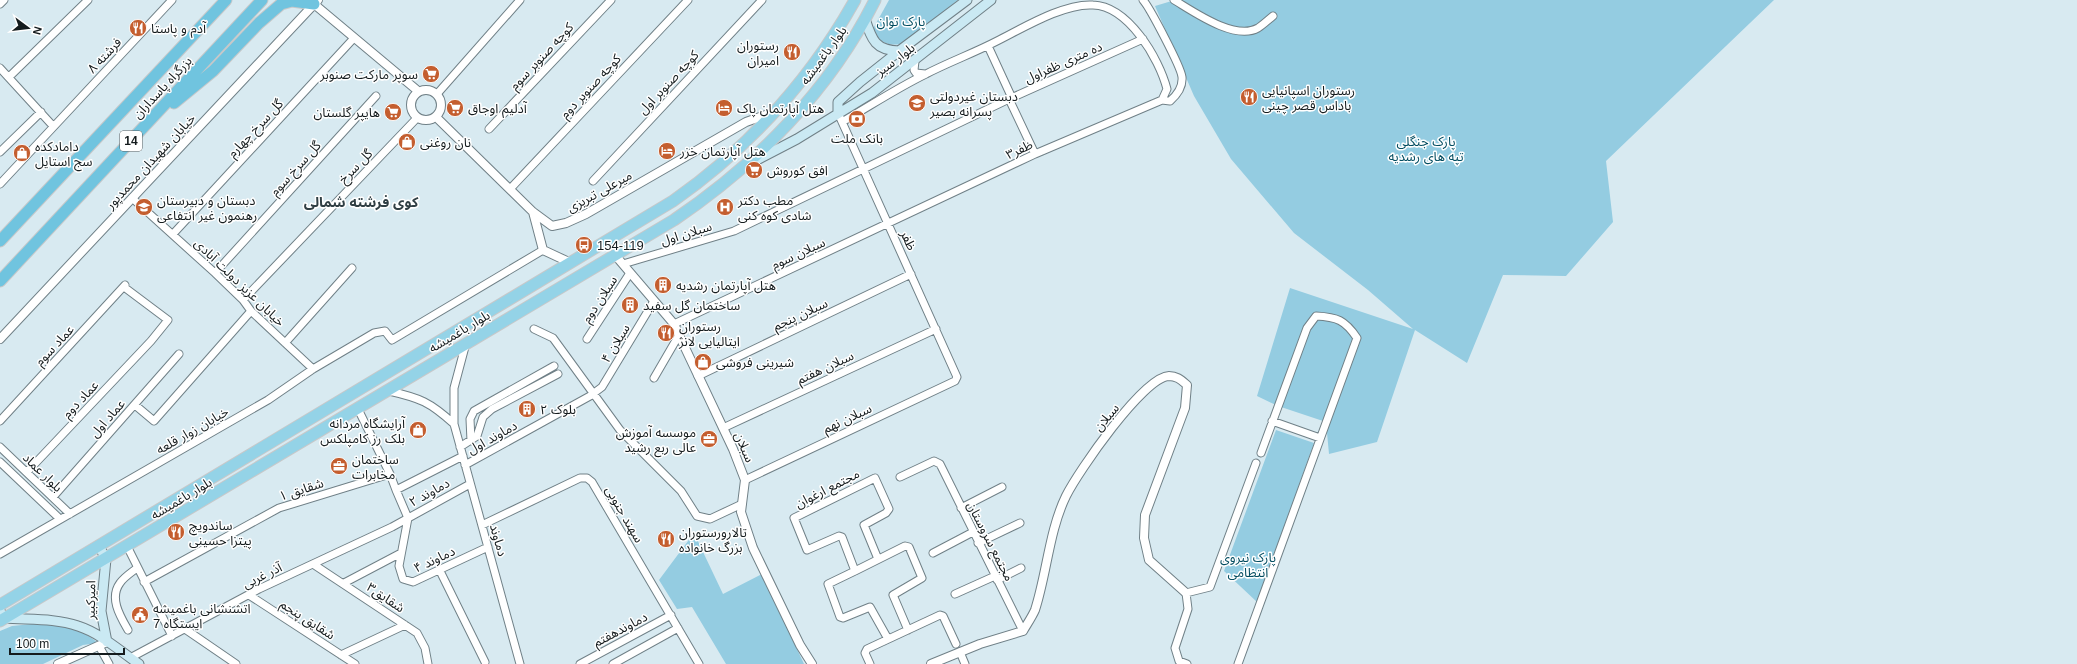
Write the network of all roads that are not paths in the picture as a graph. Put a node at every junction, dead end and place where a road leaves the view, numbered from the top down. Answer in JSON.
{"nodes":[{"id":1,"x":4,"y":0,"type":"edge"},
{"id":2,"x":88,"y":0,"type":"edge"},
{"id":3,"x":172,"y":0,"type":"edge"},
{"id":4,"x":226,"y":0,"type":"edge"},
{"id":5,"x":262,"y":0,"type":"edge"},
{"id":6,"x":520,"y":0,"type":"edge"},
{"id":7,"x":611,"y":0,"type":"edge"},
{"id":8,"x":688,"y":0,"type":"edge"},
{"id":9,"x":762,"y":0,"type":"edge"},
{"id":10,"x":855,"y":0,"type":"edge"},
{"id":11,"x":875,"y":0,"type":"edge"},
{"id":12,"x":967,"y":0,"type":"edge"},
{"id":13,"x":991,"y":0,"type":"edge"},
{"id":14,"x":1143,"y":0,"type":"edge"},
{"id":15,"x":1174,"y":0,"type":"edge"},
{"id":16,"x":316,"y":2,"type":"edge"},
{"id":17,"x":0,"y":4,"type":"edge"},
{"id":18,"x":1273,"y":16,"type":"dead end"},
{"id":19,"x":865,"y":19,"type":"junction"},
{"id":20,"x":354,"y":38,"type":"junction"},
{"id":21,"x":1143,"y":39,"type":"junction"},
{"id":22,"x":988,"y":46,"type":"junction"},
{"id":23,"x":900,"y":51,"type":"junction"},
{"id":24,"x":915,"y":61,"type":"junction"},
{"id":25,"x":1,"y":71,"type":"edge"},
{"id":26,"x":925,"y":74,"type":"junction"},
{"id":27,"x":9,"y":77,"type":"junction"},
{"id":28,"x":418,"y":91,"type":"junction"},
{"id":29,"x":437,"y":94,"type":"junction"},
{"id":30,"x":376,"y":96,"type":"dead end"},
{"id":31,"x":1011,"y":99,"type":"junction"},
{"id":32,"x":1162,"y":100,"type":"junction"},
{"id":33,"x":777,"y":111,"type":"junction"},
{"id":34,"x":41,"y":112,"type":"junction"},
{"id":35,"x":838,"y":113,"type":"junction"},
{"id":36,"x":436,"y":117,"type":"junction"},
{"id":37,"x":417,"y":118,"type":"junction"},
{"id":38,"x":842,"y":122,"type":"junction"},
{"id":39,"x":54,"y":126,"type":"junction"},
{"id":40,"x":143,"y":128,"type":"junction"},
{"id":41,"x":489,"y":129,"type":"dead end"},
{"id":42,"x":0,"y":152,"type":"edge"},
{"id":43,"x":1035,"y":154,"type":"junction"},
{"id":44,"x":748,"y":165,"type":"junction"},
{"id":45,"x":864,"y":170,"type":"junction"},
{"id":46,"x":593,"y":181,"type":"dead end"},
{"id":47,"x":0,"y":184,"type":"edge"},
{"id":48,"x":510,"y":189,"type":"junction"},
{"id":49,"x":132,"y":198,"type":"junction"},
{"id":50,"x":533,"y":212,"type":"junction"},
{"id":51,"x":888,"y":224,"type":"junction"},
{"id":52,"x":173,"y":234,"type":"junction"},
{"id":53,"x":0,"y":241,"type":"edge"},
{"id":54,"x":544,"y":250,"type":"junction"},
{"id":55,"x":615,"y":255,"type":"junction"},
{"id":56,"x":571,"y":263,"type":"junction"},
{"id":57,"x":623,"y":264,"type":"junction"},
{"id":58,"x":352,"y":268,"type":"dead end"},
{"id":59,"x":215,"y":273,"type":"junction"},
{"id":60,"x":630,"y":273,"type":"junction"},
{"id":61,"x":912,"y":274,"type":"junction"},
{"id":62,"x":0,"y":281,"type":"edge"},
{"id":63,"x":124,"y":286,"type":"joint"},
{"id":64,"x":244,"y":300,"type":"junction"},
{"id":65,"x":654,"y":301,"type":"junction"},
{"id":66,"x":251,"y":311,"type":"junction"},
{"id":67,"x":674,"y":324,"type":"junction"},
{"id":68,"x":534,"y":329,"type":"dead end"},
{"id":69,"x":936,"y":329,"type":"junction"},
{"id":70,"x":680,"y":335,"type":"junction"},
{"id":71,"x":0,"y":339,"type":"edge"},
{"id":72,"x":587,"y":339,"type":"dead end"},
{"id":73,"x":285,"y":343,"type":"junction"},
{"id":74,"x":466,"y":343,"type":"junction"},
{"id":75,"x":179,"y":354,"type":"dead end"},
{"id":76,"x":554,"y":366,"type":"dead end"},
{"id":77,"x":313,"y":369,"type":"junction"},
{"id":78,"x":558,"y":374,"type":"dead end"},
{"id":79,"x":698,"y":376,"type":"junction"},
{"id":80,"x":957,"y":377,"type":"joint"},
{"id":81,"x":654,"y":378,"type":"dead end"},
{"id":82,"x":368,"y":385,"type":"junction"},
{"id":83,"x":389,"y":391,"type":"junction"},
{"id":84,"x":592,"y":394,"type":"junction"},
{"id":85,"x":376,"y":398,"type":"junction"},
{"id":86,"x":135,"y":405,"type":"junction"},
{"id":87,"x":358,"y":409,"type":"junction"},
{"id":88,"x":0,"y":421,"type":"edge"},
{"id":89,"x":1272,"y":421,"type":"junction"},
{"id":90,"x":454,"y":424,"type":"junction"},
{"id":91,"x":723,"y":428,"type":"junction"},
{"id":92,"x":1320,"y":438,"type":"junction"},
{"id":93,"x":472,"y":441,"type":"junction"},
{"id":94,"x":0,"y":447,"type":"edge"},
{"id":95,"x":460,"y":447,"type":"junction"},
{"id":96,"x":1261,"y":453,"type":"dead end"},
{"id":97,"x":463,"y":456,"type":"junction"},
{"id":98,"x":0,"y":462,"type":"edge"},
{"id":99,"x":1256,"y":463,"type":"dead end"},
{"id":100,"x":465,"y":466,"type":"junction"},
{"id":101,"x":27,"y":472,"type":"junction"},
{"id":102,"x":390,"y":474,"type":"junction"},
{"id":103,"x":900,"y":477,"type":"dead end"},
{"id":104,"x":745,"y":480,"type":"junction"},
{"id":105,"x":470,"y":484,"type":"junction"},
{"id":106,"x":1002,"y":488,"type":"dead end"},
{"id":107,"x":396,"y":490,"type":"junction"},
{"id":108,"x":53,"y":497,"type":"junction"},
{"id":109,"x":742,"y":504,"type":"junction"},
{"id":110,"x":961,"y":508,"type":"junction"},
{"id":111,"x":404,"y":510,"type":"dead end"},
{"id":112,"x":70,"y":514,"type":"junction"},
{"id":113,"x":408,"y":518,"type":"junction"},
{"id":114,"x":60,"y":519,"type":"junction"},
{"id":115,"x":1020,"y":523,"type":"dead end"},
{"id":116,"x":482,"y":525,"type":"junction"},
{"id":117,"x":973,"y":532,"type":"junction"},
{"id":118,"x":978,"y":543,"type":"junction"},
{"id":119,"x":99,"y":546,"type":"junction"},
{"id":120,"x":127,"y":546,"type":"junction"},
{"id":121,"x":488,"y":547,"type":"junction"},
{"id":122,"x":933,"y":552,"type":"dead end"},
{"id":123,"x":401,"y":553,"type":"junction"},
{"id":124,"x":0,"y":554,"type":"edge"},
{"id":125,"x":106,"y":558,"type":"junction"},
{"id":126,"x":878,"y":559,"type":"junction"},
{"id":127,"x":313,"y":564,"type":"junction"},
{"id":128,"x":137,"y":568,"type":"junction"},
{"id":129,"x":1021,"y":568,"type":"dead end"},
{"id":130,"x":440,"y":571,"type":"junction"},
{"id":131,"x":855,"y":571,"type":"junction"},
{"id":132,"x":996,"y":578,"type":"junction"},
{"id":133,"x":144,"y":582,"type":"junction"},
{"id":134,"x":344,"y":583,"type":"junction"},
{"id":135,"x":1186,"y":592,"type":"junction"},
{"id":136,"x":955,"y":594,"type":"dead end"},
{"id":137,"x":249,"y":595,"type":"junction"},
{"id":138,"x":0,"y":604,"type":"edge"},
{"id":139,"x":671,"y":615,"type":"junction"},
{"id":140,"x":1,"y":616,"type":"edge"},
{"id":141,"x":405,"y":625,"type":"junction"},
{"id":142,"x":678,"y":628,"type":"junction"},
{"id":143,"x":128,"y":630,"type":"dead end"},
{"id":144,"x":185,"y":630,"type":"junction"},
{"id":145,"x":908,"y":630,"type":"junction"},
{"id":146,"x":1023,"y":631,"type":"junction"},
{"id":147,"x":172,"y":636,"type":"junction"},
{"id":148,"x":888,"y":640,"type":"junction"},
{"id":149,"x":103,"y":644,"type":"junction"},
{"id":150,"x":956,"y":644,"type":"dead end"},
{"id":151,"x":960,"y":652,"type":"junction"},
{"id":152,"x":341,"y":655,"type":"junction"},
{"id":153,"x":130,"y":658,"type":"junction"},
{"id":154,"x":485,"y":662,"type":"dead end"},
{"id":155,"x":58,"y":664,"type":"edge"},
{"id":156,"x":109,"y":664,"type":"edge"},
{"id":157,"x":139,"y":664,"type":"edge"},
{"id":158,"x":236,"y":664,"type":"edge"},
{"id":159,"x":355,"y":664,"type":"edge"},
{"id":160,"x":428,"y":664,"type":"edge"},
{"id":161,"x":521,"y":664,"type":"edge"},
{"id":162,"x":580,"y":664,"type":"edge"},
{"id":163,"x":613,"y":664,"type":"edge"},
{"id":164,"x":699,"y":664,"type":"edge"},
{"id":165,"x":812,"y":664,"type":"edge"},
{"id":166,"x":870,"y":664,"type":"edge"},
{"id":167,"x":932,"y":664,"type":"edge"},
{"id":168,"x":965,"y":664,"type":"edge"},
{"id":169,"x":1187,"y":664,"type":"edge"},
{"id":170,"x":1238,"y":664,"type":"edge"}],
"edges":[{"from":1,"to":17,"type":"street"},
{"from":2,"to":27,"type":"street"},
{"from":3,"to":39,"type":"street","name":"فرشته ۸"},
{"from":4,"to":53,"type":"highway","name":"بزرگراه پاسداران","number":"14"},
{"from":5,"to":40,"type":"highway","name":"بزرگراه پاسداران","number":"14"},
{"from":6,"to":29,"type":"street"},
{"from":7,"to":41,"type":"street","name":"کوچه صنوبر سوم"},
{"from":8,"to":48,"type":"street","name":"کوچه صنوبر دوم"},
{"from":9,"to":46,"type":"street","name":"کوچه صنوبر اول"},
{"from":10,"to":33,"type":"main road","name":"بلوار باغمیشه"},
{"from":11,"to":19,"type":"main road","name":"بلوار باغمیشه"},
{"from":12,"to":23,"type":"main road"},
{"from":13,"to":24,"type":"main road","name":"بلوار سبز"},
{"from":14,"to":32,"type":"street","name":"ظفر۳"},
{"from":15,"to":18,"type":"street"},
{"from":16,"to":20,"type":"street"},
{"from":16,"to":40,"type":"highway"},
{"from":16,"to":49,"type":"street","name":"خیابان شهیدان محمدپور"},
{"from":19,"to":23,"type":"main road"},
{"from":19,"to":44,"type":"main road","name":"بلوار باغمیشه"},
{"from":20,"to":28,"type":"street"},
{"from":20,"to":52,"type":"street","name":"گل سرخ چهارم"},
{"from":21,"to":22,"type":"street"},
{"from":21,"to":31,"type":"street","name":"ده متری ظفراول"},
{"from":21,"to":32,"type":"street"},
{"from":22,"to":26,"type":"street"},
{"from":22,"to":31,"type":"street"},
{"from":23,"to":35,"type":"main road"},
{"from":24,"to":26,"type":"street"},
{"from":24,"to":35,"type":"main road","name":"بلوار سبز"},
{"from":25,"to":27,"type":"street"},
{"from":26,"to":38,"type":"street"},
{"from":27,"to":34,"type":"street"},
{"from":28,"to":29,"type":"street"},
{"from":28,"to":37,"type":"street"},
{"from":29,"to":36,"type":"street"},
{"from":30,"to":59,"type":"street","name":"گل سرخ سوم"},
{"from":31,"to":43,"type":"street"},
{"from":31,"to":45,"type":"street","name":"ده متری ظفراول"},
{"from":32,"to":43,"type":"street","name":"ظفر۳"},
{"from":33,"to":50,"type":"street","name":"میرعلی تبریزی"},
{"from":33,"to":56,"type":"main road","name":"بلوار باغمیشه"},
{"from":34,"to":39,"type":"street"},
{"from":34,"to":42,"type":"street"},
{"from":35,"to":38,"type":"street","name":"ظفر"},
{"from":35,"to":44,"type":"main road","name":"بلوار سبز"},
{"from":36,"to":37,"type":"street"},
{"from":36,"to":48,"type":"street","name":"میرعلی تبریزی"},
{"from":37,"to":64,"type":"street","name":"گل سرخ"},
{"from":38,"to":45,"type":"street","name":"ظفر"},
{"from":39,"to":47,"type":"street","name":"فرشته ۸"},
{"from":40,"to":62,"type":"highway","name":"بزرگراه پاسداران","number":"14"},
{"from":43,"to":51,"type":"street","name":"ظفر۳"},
{"from":44,"to":55,"type":"main road","name":"بلوار باغمیشه"},
{"from":45,"to":51,"type":"street","name":"ظفر"},
{"from":45,"to":57,"type":"street","name":"سبلان اول"},
{"from":48,"to":50,"type":"street","name":"میرعلی تبریزی"},
{"from":49,"to":52,"type":"street","name":"خیابان عزیز دولت آبادی"},
{"from":49,"to":71,"type":"street","name":"خیابان شهیدان محمدپور"},
{"from":50,"to":54,"type":"street"},
{"from":51,"to":61,"type":"street","name":"ظفر"},
{"from":51,"to":67,"type":"street","name":"سبلان سوم"},
{"from":52,"to":59,"type":"street","name":"خیابان عزیز دولت آبادی"},
{"from":54,"to":56,"type":"street"},
{"from":54,"to":77,"type":"street","name":"خیابان زوار قلعه"},
{"from":55,"to":57,"type":"street","name":"سبلان"},
{"from":55,"to":74,"type":"main road","name":"بلوار باغمیشه"},
{"from":56,"to":82,"type":"main road","name":"بلوار باغمیشه"},
{"from":57,"to":60,"type":"street","name":"سبلان"},
{"from":58,"to":73,"type":"street"},
{"from":59,"to":64,"type":"street","name":"خیابان عزیز دولت آبادی"},
{"from":60,"to":65,"type":"street","name":"سبلان"},
{"from":60,"to":72,"type":"street","name":"سبلان دوم"},
{"from":61,"to":69,"type":"street","name":"ظفر"},
{"from":61,"to":79,"type":"street","name":"سبلان پنجم"},
{"from":63,"to":88,"type":"street","name":"عماد سوم"},
{"from":63,"to":101,"type":"street","name":"عماد دوم"},
{"from":64,"to":66,"type":"street","name":"خیابان عزیز دولت آبادی"},
{"from":65,"to":67,"type":"street","name":"سبلان"},
{"from":65,"to":84,"type":"street","name":"سبلان ۴"},
{"from":66,"to":73,"type":"street","name":"خیابان عزیز دولت آبادی"},
{"from":66,"to":86,"type":"street"},
{"from":67,"to":70,"type":"street","name":"سبلان"},
{"from":68,"to":84,"type":"street"},
{"from":69,"to":80,"type":"street","name":"ظفر"},
{"from":69,"to":91,"type":"street","name":"سبلان هفتم"},
{"from":70,"to":79,"type":"street","name":"سبلان"},
{"from":70,"to":81,"type":"street"},
{"from":73,"to":77,"type":"street","name":"خیابان عزیز دولت آبادی"},
{"from":74,"to":83,"type":"main road","name":"بلوار باغمیشه"},
{"from":74,"to":90,"type":"street","name":"دماوند"},
{"from":75,"to":86,"type":"street","name":"عماد اول"},
{"from":76,"to":93,"type":"street"},
{"from":77,"to":112,"type":"street","name":"خیابان زوار قلعه"},
{"from":78,"to":93,"type":"street"},
{"from":79,"to":91,"type":"street","name":"سبلان"},
{"from":80,"to":104,"type":"street","name":"سبلان نهم"},
{"from":82,"to":85,"type":"street"},
{"from":82,"to":119,"type":"main road","name":"بلوار باغمیشه"},
{"from":83,"to":85,"type":"main road","name":"بلوار باغمیشه"},
{"from":83,"to":90,"type":"street"},
{"from":84,"to":100,"type":"street","name":"دماوند اول"},
{"from":84,"to":109,"type":"street"},
{"from":85,"to":87,"type":"main road","name":"بلوار باغمیشه"},
{"from":86,"to":108,"type":"street","name":"عماد اول"},
{"from":87,"to":102,"type":"street"},
{"from":87,"to":120,"type":"main road","name":"بلوار باغمیشه"},
{"from":89,"to":92,"type":"street"},
{"from":89,"to":92,"type":"street"},
{"from":89,"to":96,"type":"street"},
{"from":90,"to":95,"type":"street","name":"دماوند"},
{"from":91,"to":104,"type":"street","name":"سبلان"},
{"from":92,"to":170,"type":"street"},
{"from":93,"to":95,"type":"street"},
{"from":94,"to":101,"type":"street","name":"بلوار عماد"},
{"from":95,"to":97,"type":"street","name":"دماوند"},
{"from":97,"to":100,"type":"street","name":"دماوند"},
{"from":97,"to":107,"type":"street"},
{"from":98,"to":114,"type":"street","name":"بلوار عماد"},
{"from":99,"to":135,"type":"street"},
{"from":100,"to":105,"type":"street","name":"دماوند"},
{"from":101,"to":108,"type":"street","name":"بلوار عماد"},
{"from":102,"to":107,"type":"street"},
{"from":102,"to":133,"type":"street","name":"شقایق ۱"},
{"from":103,"to":110,"type":"street","name":"مجتمع سروستان"},
{"from":104,"to":109,"type":"street","name":"سبلان"},
{"from":105,"to":113,"type":"street","name":"دماوند ۲"},
{"from":105,"to":116,"type":"street","name":"دماوند"},
{"from":106,"to":110,"type":"street"},
{"from":107,"to":113,"type":"street"},
{"from":108,"to":112,"type":"street","name":"بلوار عماد"},
{"from":109,"to":165,"type":"street","name":"سبلان"},
{"from":110,"to":117,"type":"street","name":"مجتمع سروستان"},
{"from":111,"to":113,"type":"street","name":"دماوند ۲"},
{"from":112,"to":114,"type":"street","name":"خیابان زوار قلعه"},
{"from":113,"to":123,"type":"street","name":"دماوند ۴"},
{"from":113,"to":127,"type":"street","name":"آذر غربی"},
{"from":114,"to":124,"type":"street","name":"خیابان زوار قلعه"},
{"from":115,"to":118,"type":"street"},
{"from":116,"to":121,"type":"street","name":"دماوند"},
{"from":116,"to":139,"type":"street","name":"سهند جنوبی"},
{"from":117,"to":118,"type":"street","name":"مجتمع سروستان"},
{"from":117,"to":122,"type":"street"},
{"from":118,"to":132,"type":"street","name":"مجتمع سروستان"},
{"from":119,"to":125,"type":"main road"},
{"from":119,"to":138,"type":"main road","name":"بلوار باغمیشه"},
{"from":120,"to":125,"type":"main road","name":"بلوار باغمیشه"},
{"from":120,"to":128,"type":"street"},
{"from":121,"to":130,"type":"street","name":"دماوند ۴"},
{"from":121,"to":161,"type":"street","name":"دماوند"},
{"from":123,"to":130,"type":"street","name":"دماوند ۴"},
{"from":123,"to":134,"type":"street"},
{"from":125,"to":140,"type":"main road","name":"بلوار باغمیشه"},
{"from":125,"to":149,"type":"main road","name":"امیرکبیر"},
{"from":126,"to":131,"type":"street"},
{"from":126,"to":131,"type":"street","name":"مجتمع ارغوان"},
{"from":126,"to":145,"type":"street"},
{"from":127,"to":134,"type":"street","name":"شقایق۳"},
{"from":127,"to":137,"type":"street","name":"آذر غربی"},
{"from":128,"to":133,"type":"street"},
{"from":128,"to":143,"type":"street"},
{"from":129,"to":132,"type":"street"},
{"from":130,"to":154,"type":"street"},
{"from":131,"to":148,"type":"street"},
{"from":132,"to":136,"type":"street"},
{"from":132,"to":146,"type":"street","name":"مجتمع سروستان"},
{"from":133,"to":147,"type":"street"},
{"from":134,"to":141,"type":"street","name":"شقایق۳"},
{"from":135,"to":146,"type":"street","name":"سبلان"},
{"from":135,"to":169,"type":"street"},
{"from":137,"to":144,"type":"street","name":"آذر غربی"},
{"from":137,"to":152,"type":"street","name":"شقایق پنجم"},
{"from":139,"to":142,"type":"street","name":"سهند جنوبی"},
{"from":139,"to":162,"type":"street","name":"دماوندهفتم"},
{"from":140,"to":149,"type":"main road"},
{"from":141,"to":152,"type":"street"},
{"from":141,"to":160,"type":"street","name":"شقایق۳"},
{"from":142,"to":163,"type":"street"},
{"from":142,"to":164,"type":"street","name":"سهند جنوبی"},
{"from":144,"to":147,"type":"street","name":"آذر غربی"},
{"from":144,"to":158,"type":"street"},
{"from":145,"to":148,"type":"street"},
{"from":145,"to":150,"type":"street"},
{"from":146,"to":151,"type":"street"},
{"from":147,"to":153,"type":"street","name":"آذر غربی"},
{"from":148,"to":166,"type":"street"},
{"from":149,"to":153,"type":"main road"},
{"from":149,"to":155,"type":"street"},
{"from":149,"to":156,"type":"street"},
{"from":151,"to":167,"type":"street"},
{"from":151,"to":168,"type":"street"},
{"from":152,"to":159,"type":"street","name":"شقایق پنجم"},
{"from":153,"to":157,"type":"main road"}]}
